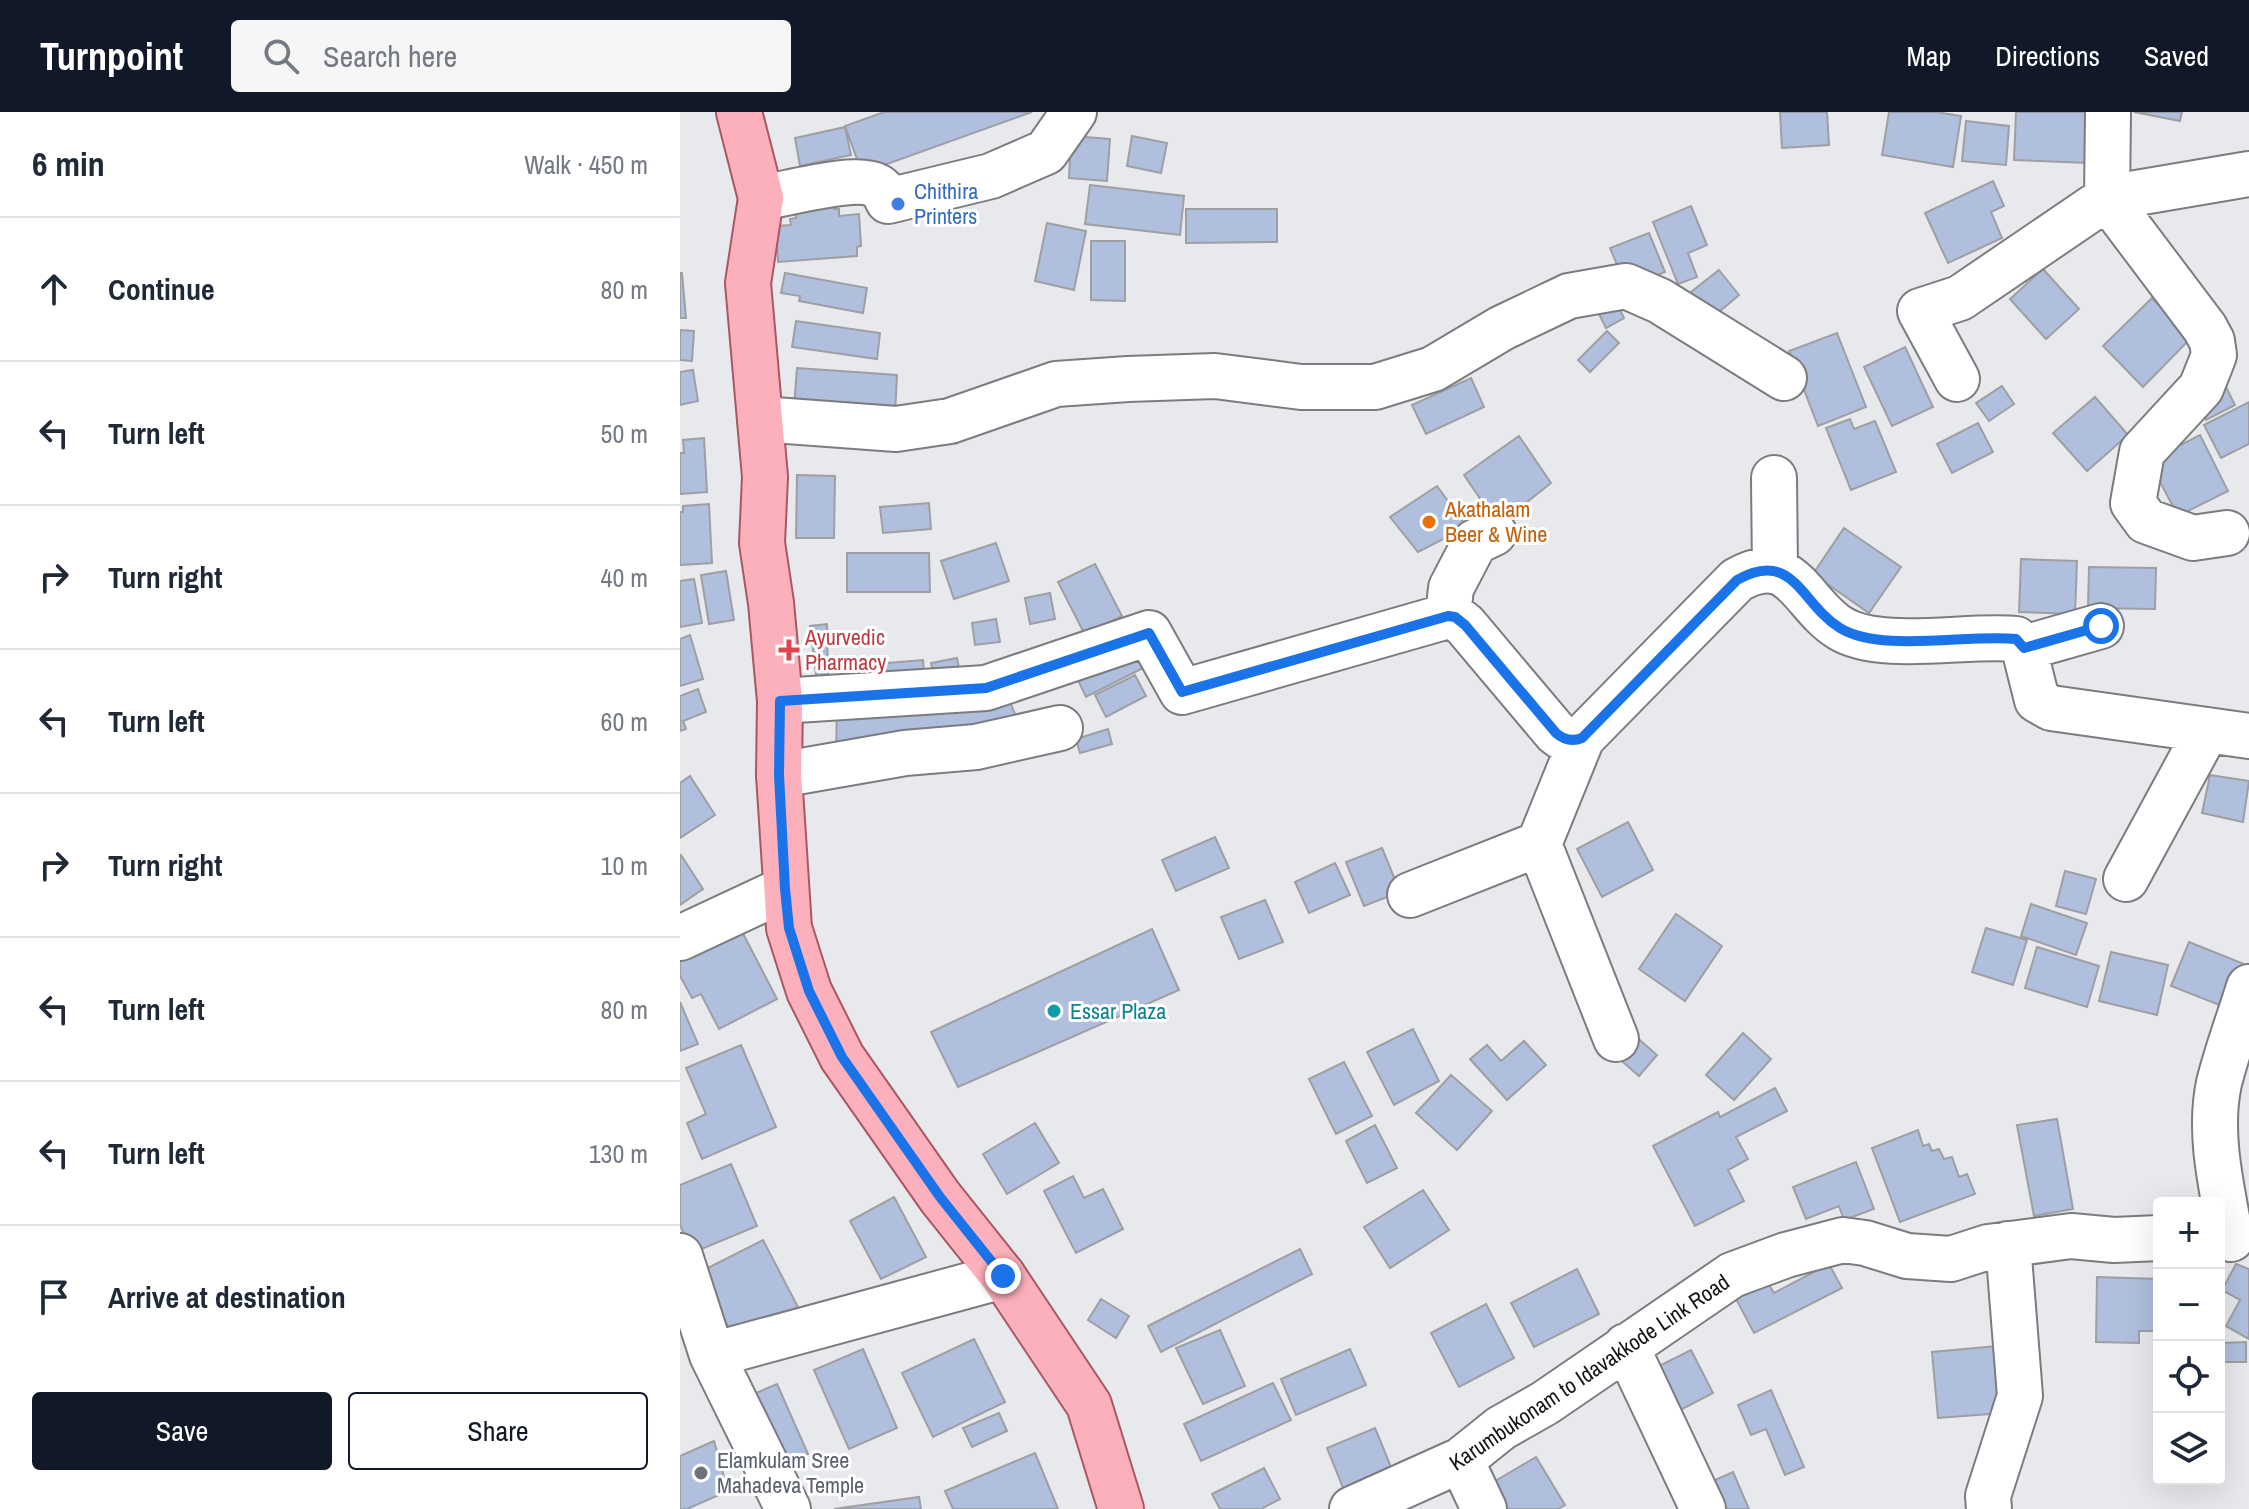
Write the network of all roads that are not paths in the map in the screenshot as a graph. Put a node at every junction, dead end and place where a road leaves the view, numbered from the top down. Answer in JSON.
{"nodes":[{"id":1,"x":739,"y":112,"type":"edge"},
{"id":2,"x":1074,"y":112,"type":"edge"},
{"id":3,"x":2108,"y":112,"type":"edge"},
{"id":4,"x":2249,"y":174,"type":"edge"},
{"id":5,"x":761,"y":198,"type":"junction"},
{"id":6,"x":2107,"y":198,"type":"junction"},
{"id":7,"x":1784,"y":378,"type":"dead end"},
{"id":8,"x":1957,"y":379,"type":"dead end"},
{"id":9,"x":760,"y":419,"type":"junction"},
{"id":10,"x":1774,"y":478,"type":"dead end"},
{"id":11,"x":1494,"y":533,"type":"dead end"},
{"id":12,"x":2227,"y":533,"type":"dead end"},
{"id":13,"x":1775,"y":571,"type":"junction"},
{"id":14,"x":1448,"y":616,"type":"junction"},
{"id":15,"x":2101,"y":626,"type":"dead end"},
{"id":16,"x":2024,"y":648,"type":"junction"},
{"id":17,"x":780,"y":701,"type":"junction"},
{"id":18,"x":1060,"y":728,"type":"dead end"},
{"id":19,"x":2228,"y":733,"type":"edge"},
{"id":20,"x":1582,"y":738,"type":"junction"},
{"id":21,"x":779,"y":775,"type":"junction"},
{"id":22,"x":1539,"y":844,"type":"junction"},
{"id":23,"x":2126,"y":879,"type":"dead end"},
{"id":24,"x":785,"y":889,"type":"junction"},
{"id":25,"x":1410,"y":895,"type":"dead end"},
{"id":26,"x":680,"y":938,"type":"edge"},
{"id":27,"x":2249,"y":987,"type":"edge"},
{"id":28,"x":1616,"y":1039,"type":"dead end"},
{"id":29,"x":2153,"y":1238,"type":"edge"},
{"id":30,"x":2233,"y":1241,"type":"edge"},
{"id":31,"x":2008,"y":1244,"type":"junction"},
{"id":32,"x":682,"y":1266,"type":"edge"},
{"id":33,"x":1003,"y":1276,"type":"junction"},
{"id":34,"x":1626,"y":1346,"type":"junction"},
{"id":35,"x":712,"y":1355,"type":"junction"},
{"id":36,"x":1461,"y":1460,"type":"junction"},
{"id":37,"x":788,"y":1509,"type":"edge"},
{"id":38,"x":1121,"y":1509,"type":"edge"},
{"id":39,"x":1352,"y":1509,"type":"edge"},
{"id":40,"x":1484,"y":1509,"type":"edge"},
{"id":41,"x":1703,"y":1509,"type":"edge"},
{"id":42,"x":1989,"y":1509,"type":"edge"}],
"edges":[{"from":1,"to":5,"type":"main road"},
{"from":2,"to":5,"type":"street"},
{"from":3,"to":6,"type":"street"},
{"from":4,"to":6,"type":"street"},
{"from":5,"to":9,"type":"main road"},
{"from":6,"to":8,"type":"street"},
{"from":6,"to":12,"type":"street"},
{"from":7,"to":9,"type":"street"},
{"from":9,"to":17,"type":"main road"},
{"from":10,"to":13,"type":"street"},
{"from":11,"to":14,"type":"street"},
{"from":13,"to":16,"type":"street"},
{"from":13,"to":20,"type":"street"},
{"from":14,"to":17,"type":"street"},
{"from":14,"to":20,"type":"street"},
{"from":15,"to":16,"type":"street"},
{"from":16,"to":19,"type":"street"},
{"from":17,"to":21,"type":"main road"},
{"from":18,"to":21,"type":"street"},
{"from":19,"to":23,"type":"street"},
{"from":20,"to":22,"type":"street"},
{"from":21,"to":24,"type":"main road"},
{"from":22,"to":25,"type":"street"},
{"from":22,"to":28,"type":"street"},
{"from":24,"to":26,"type":"street"},
{"from":24,"to":33,"type":"main road"},
{"from":27,"to":30,"type":"street"},
{"from":29,"to":31,"type":"street","name":"Karumbukonam to Idavakkode Link Road"},
{"from":31,"to":34,"type":"street","name":"Karumbukonam to Idavakkode Link Road"},
{"from":31,"to":42,"type":"street"},
{"from":32,"to":35,"type":"street"},
{"from":33,"to":35,"type":"street"},
{"from":33,"to":38,"type":"main road"},
{"from":34,"to":36,"type":"street","name":"Karumbukonam to Idavakkode Link Road"},
{"from":34,"to":41,"type":"street"},
{"from":35,"to":37,"type":"street"},
{"from":36,"to":39,"type":"street","name":"Karumbukonam to Idavakkode Link Road"},
{"from":36,"to":40,"type":"street"}]}
